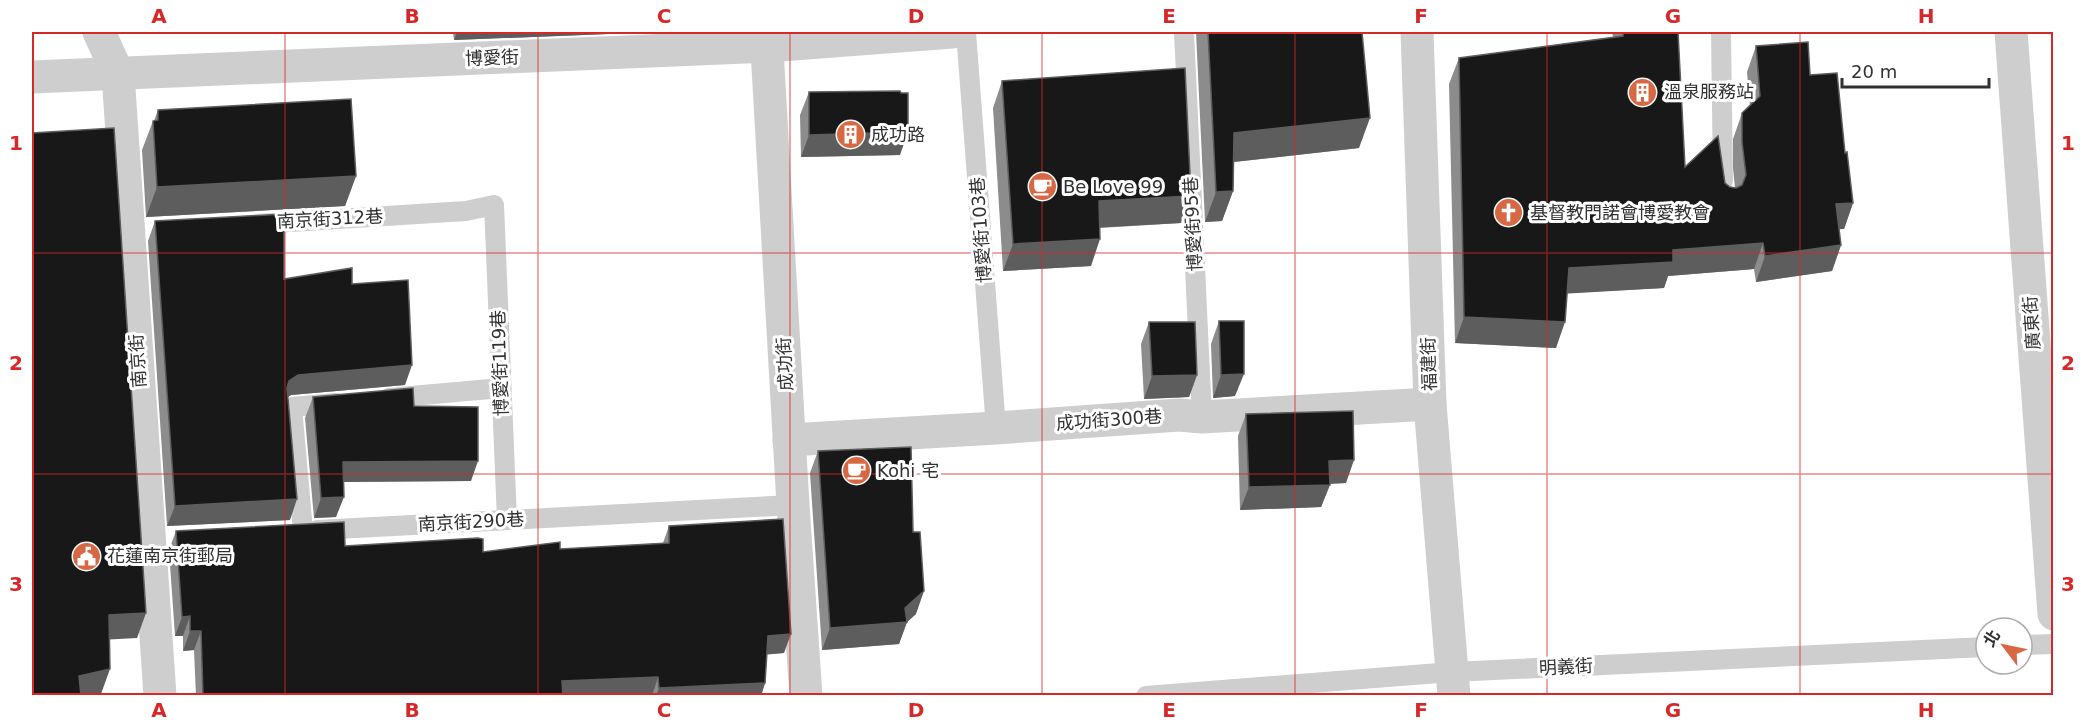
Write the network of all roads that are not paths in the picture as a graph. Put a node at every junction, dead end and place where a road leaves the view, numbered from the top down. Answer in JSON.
{"nodes":[{"id":1,"x":99,"y":32,"type":"edge"},
{"id":2,"x":952,"y":32,"type":"edge"},
{"id":3,"x":966,"y":32,"type":"edge"},
{"id":4,"x":1184,"y":32,"type":"edge"},
{"id":5,"x":1417,"y":32,"type":"edge"},
{"id":6,"x":1721,"y":32,"type":"edge"},
{"id":7,"x":2010,"y":32,"type":"edge"},
{"id":8,"x":767,"y":39,"type":"edge"},
{"id":9,"x":118,"y":74,"type":"junction"},
{"id":10,"x":32,"y":78,"type":"edge"},
{"id":11,"x":1725,"y":202,"type":"edge"},
{"id":12,"x":494,"y":205,"type":"joint"},
{"id":13,"x":245,"y":224,"type":"edge"},
{"id":14,"x":501,"y":388,"type":"junction"},
{"id":15,"x":373,"y":400,"type":"edge"},
{"id":16,"x":350,"y":402,"type":"edge"},
{"id":17,"x":1430,"y":404,"type":"junction"},
{"id":18,"x":1202,"y":417,"type":"junction"},
{"id":19,"x":996,"y":428,"type":"junction"},
{"id":20,"x":789,"y":440,"type":"junction"},
{"id":21,"x":793,"y":505,"type":"junction"},
{"id":22,"x":507,"y":520,"type":"junction"},
{"id":23,"x":303,"y":531,"type":"junction"},
{"id":24,"x":279,"y":532,"type":"edge"},
{"id":25,"x":2054,"y":614,"type":"edge"},
{"id":26,"x":2054,"y":644,"type":"edge"},
{"id":27,"x":2034,"y":645,"type":"edge"},
{"id":28,"x":1974,"y":648,"type":"edge"},
{"id":29,"x":1453,"y":684,"type":"edge"},
{"id":30,"x":160,"y":696,"type":"edge"},
{"id":31,"x":806,"y":696,"type":"edge"},
{"id":32,"x":1146,"y":696,"type":"edge"}],
"edges":[{"from":1,"to":9,"type":"street","name":"南京街"},
{"from":2,"to":8,"type":"street","name":"博愛街"},
{"from":3,"to":19,"type":"lane","name":"博愛街103巷"},
{"from":4,"to":18,"type":"lane","name":"博愛街95巷"},
{"from":5,"to":17,"type":"street","name":"福建街"},
{"from":6,"to":11,"type":"lane"},
{"from":7,"to":25,"type":"street","name":"廣東街"},
{"from":8,"to":9,"type":"street","name":"博愛街"},
{"from":8,"to":20,"type":"street","name":"成功街"},
{"from":9,"to":10,"type":"street","name":"博愛街"},
{"from":9,"to":30,"type":"street","name":"南京街"},
{"from":12,"to":13,"type":"lane","name":"南京街312巷"},
{"from":12,"to":14,"type":"lane","name":"博愛街119巷"},
{"from":14,"to":15,"type":"lane"},
{"from":14,"to":22,"type":"lane","name":"博愛街119巷"},
{"from":16,"to":23,"type":"lane"},
{"from":17,"to":18,"type":"street","name":"成功街300巷"},
{"from":17,"to":29,"type":"street","name":"福建街"},
{"from":18,"to":19,"type":"street","name":"成功街300巷"},
{"from":19,"to":20,"type":"street","name":"成功街300巷"},
{"from":20,"to":21,"type":"street","name":"成功街"},
{"from":21,"to":22,"type":"lane","name":"南京街290巷"},
{"from":21,"to":31,"type":"street","name":"成功街"},
{"from":22,"to":23,"type":"lane","name":"南京街290巷"},
{"from":23,"to":24,"type":"lane","name":"南京街290巷"},
{"from":26,"to":27,"type":"lane"},
{"from":28,"to":29,"type":"lane","name":"明義街"},
{"from":29,"to":32,"type":"lane","name":"明義街"}]}
